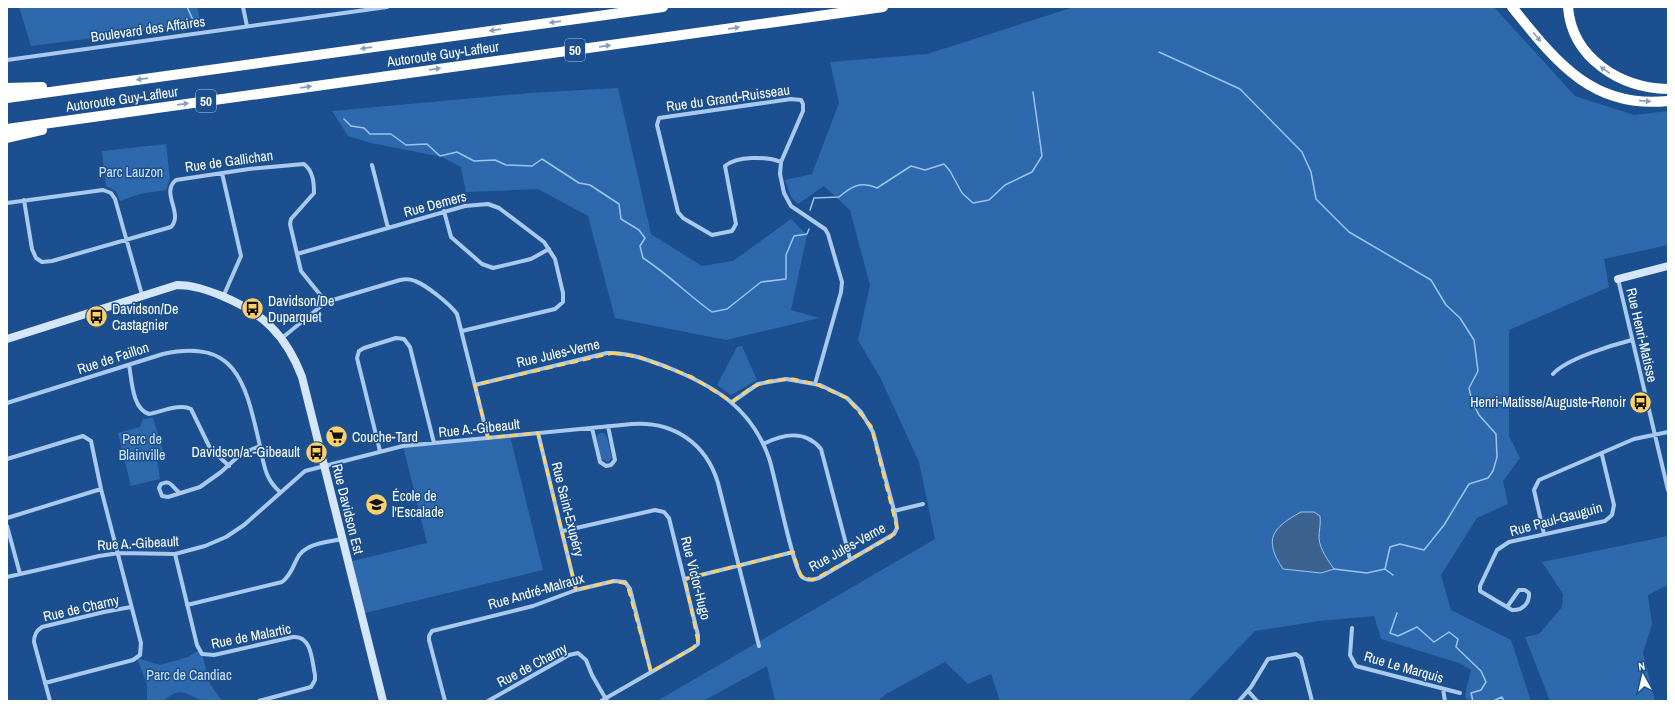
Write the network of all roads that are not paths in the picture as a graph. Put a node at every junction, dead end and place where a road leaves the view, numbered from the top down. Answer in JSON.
{"nodes":[{"id":1,"x":243,"y":7,"type":"edge"},
{"id":2,"x":388,"y":7,"type":"edge"},
{"id":3,"x":663,"y":7,"type":"edge"},
{"id":4,"x":883,"y":7,"type":"edge"},
{"id":5,"x":1512,"y":7,"type":"edge"},
{"id":6,"x":1568,"y":7,"type":"edge"},
{"id":7,"x":247,"y":26,"type":"junction"},
{"id":8,"x":7,"y":60,"type":"edge"},
{"id":9,"x":98,"y":85,"type":"junction"},
{"id":10,"x":7,"y":88,"type":"edge"},
{"id":11,"x":1668,"y":89,"type":"edge"},
{"id":12,"x":7,"y":98,"type":"edge"},
{"id":13,"x":1668,"y":101,"type":"edge"},
{"id":14,"x":90,"y":117,"type":"junction"},
{"id":15,"x":7,"y":129,"type":"edge"},
{"id":16,"x":7,"y":138,"type":"edge"},
{"id":17,"x":781,"y":162,"type":"junction"},
{"id":18,"x":372,"y":165,"type":"dead end"},
{"id":19,"x":222,"y":173,"type":"junction"},
{"id":20,"x":24,"y":200,"type":"junction"},
{"id":21,"x":7,"y":203,"type":"edge"},
{"id":22,"x":444,"y":212,"type":"junction"},
{"id":23,"x":388,"y":228,"type":"junction"},
{"id":24,"x":127,"y":241,"type":"junction"},
{"id":25,"x":549,"y":249,"type":"junction"},
{"id":26,"x":297,"y":254,"type":"junction"},
{"id":27,"x":1668,"y":266,"type":"edge"},
{"id":28,"x":1618,"y":279,"type":"joint"},
{"id":29,"x":142,"y":295,"type":"junction"},
{"id":30,"x":223,"y":297,"type":"junction"},
{"id":31,"x":326,"y":302,"type":"junction"},
{"id":32,"x":462,"y":331,"type":"junction"},
{"id":33,"x":282,"y":338,"type":"junction"},
{"id":34,"x":7,"y":339,"type":"edge"},
{"id":35,"x":1632,"y":340,"type":"junction"},
{"id":36,"x":129,"y":365,"type":"junction"},
{"id":37,"x":1553,"y":374,"type":"dead end"},
{"id":38,"x":475,"y":384,"type":"junction"},
{"id":39,"x":815,"y":384,"type":"junction"},
{"id":40,"x":732,"y":402,"type":"junction"},
{"id":41,"x":7,"y":403,"type":"edge"},
{"id":42,"x":608,"y":426,"type":"junction"},
{"id":43,"x":592,"y":428,"type":"junction"},
{"id":44,"x":1668,"y":432,"type":"edge"},
{"id":45,"x":538,"y":433,"type":"junction"},
{"id":46,"x":1655,"y":435,"type":"junction"},
{"id":47,"x":488,"y":438,"type":"junction"},
{"id":48,"x":434,"y":443,"type":"junction"},
{"id":49,"x":763,"y":444,"type":"junction"},
{"id":50,"x":260,"y":446,"type":"junction"},
{"id":51,"x":380,"y":451,"type":"junction"},
{"id":52,"x":1602,"y":455,"type":"junction"},
{"id":53,"x":7,"y":459,"type":"edge"},
{"id":54,"x":324,"y":465,"type":"junction"},
{"id":55,"x":229,"y":466,"type":"junction"},
{"id":56,"x":101,"y":489,"type":"junction"},
{"id":57,"x":1668,"y":490,"type":"edge"},
{"id":58,"x":280,"y":492,"type":"junction"},
{"id":59,"x":180,"y":493,"type":"junction"},
{"id":60,"x":923,"y":504,"type":"dead end"},
{"id":61,"x":894,"y":511,"type":"junction"},
{"id":62,"x":7,"y":518,"type":"edge"},
{"id":63,"x":7,"y":526,"type":"edge"},
{"id":64,"x":563,"y":531,"type":"junction"},
{"id":65,"x":1544,"y":534,"type":"junction"},
{"id":66,"x":342,"y":539,"type":"junction"},
{"id":67,"x":793,"y":552,"type":"junction"},
{"id":68,"x":119,"y":553,"type":"junction"},
{"id":69,"x":174,"y":554,"type":"junction"},
{"id":70,"x":850,"y":559,"type":"junction"},
{"id":71,"x":739,"y":565,"type":"junction"},
{"id":72,"x":20,"y":574,"type":"junction"},
{"id":73,"x":7,"y":577,"type":"edge"},
{"id":74,"x":685,"y":579,"type":"junction"},
{"id":75,"x":576,"y":590,"type":"junction"},
{"id":76,"x":187,"y":605,"type":"junction"},
{"id":77,"x":131,"y":607,"type":"junction"},
{"id":78,"x":1507,"y":607,"type":"junction"},
{"id":79,"x":1352,"y":628,"type":"dead end"},
{"id":80,"x":759,"y":646,"type":"dead end"},
{"id":81,"x":651,"y":672,"type":"junction"},
{"id":82,"x":45,"y":682,"type":"junction"},
{"id":83,"x":1443,"y":689,"type":"junction"},
{"id":84,"x":1248,"y":691,"type":"junction"},
{"id":85,"x":1460,"y":693,"type":"dead end"},
{"id":86,"x":605,"y":700,"type":"edge"},
{"id":87,"x":50,"y":701,"type":"edge"},
{"id":88,"x":259,"y":701,"type":"edge"},
{"id":89,"x":383,"y":701,"type":"edge"},
{"id":90,"x":444,"y":701,"type":"edge"},
{"id":91,"x":488,"y":701,"type":"edge"},
{"id":92,"x":1239,"y":701,"type":"edge"},
{"id":93,"x":1257,"y":701,"type":"edge"},
{"id":94,"x":1312,"y":701,"type":"edge"},
{"id":95,"x":1445,"y":701,"type":"edge"}],
"edges":[{"from":1,"to":7,"type":"street"},
{"from":2,"to":7,"type":"street","name":"Boulevard des Affaires"},
{"from":3,"to":9,"type":"highway","name":"Autoroute Guy-Lafleur","number":"50","one_way":true},
{"from":14,"to":4,"type":"highway","name":"Autoroute Guy-Lafleur","number":"50","one_way":true},
{"from":5,"to":13,"type":"highway","one_way":true},
{"from":11,"to":6,"type":"highway","one_way":true},
{"from":7,"to":8,"type":"street","name":"Boulevard des Affaires"},
{"from":9,"to":10,"type":"highway"},
{"from":9,"to":12,"type":"highway","name":"Autoroute Guy-Lafleur","number":"50"},
{"from":14,"to":15,"type":"highway","name":"Autoroute Guy-Lafleur","number":"50"},
{"from":14,"to":16,"type":"highway"},
{"from":17,"to":17,"type":"street","name":"Rue du Grand-Ruisseau"},
{"from":17,"to":39,"type":"street","name":"Rue du Grand-Ruisseau"},
{"from":18,"to":23,"type":"street"},
{"from":19,"to":24,"type":"street","name":"Rue de Gallichan"},
{"from":19,"to":26,"type":"street","name":"Rue de Gallichan"},
{"from":19,"to":30,"type":"street"},
{"from":20,"to":21,"type":"street"},
{"from":20,"to":24,"type":"street"},
{"from":20,"to":24,"type":"street","name":"Rue de Gallichan"},
{"from":22,"to":23,"type":"street","name":"Rue Demers"},
{"from":22,"to":25,"type":"street","name":"Rue Demers"},
{"from":22,"to":25,"type":"street"},
{"from":23,"to":26,"type":"street","name":"Rue Demers"},
{"from":24,"to":29,"type":"street"},
{"from":25,"to":32,"type":"street","name":"Rue Demers"},
{"from":26,"to":31,"type":"street","name":"Rue de Gallichan"},
{"from":27,"to":28,"type":"street"},
{"from":28,"to":35,"type":"street","name":"Rue Henri-Matisse"},
{"from":29,"to":30,"type":"street","name":"Rue Davidson Est"},
{"from":29,"to":34,"type":"street","name":"Rue Davidson Est"},
{"from":30,"to":33,"type":"street","name":"Rue Davidson Est"},
{"from":31,"to":32,"type":"street"},
{"from":31,"to":33,"type":"street"},
{"from":32,"to":38,"type":"street"},
{"from":33,"to":54,"type":"street","name":"Rue Davidson Est"},
{"from":35,"to":37,"type":"street"},
{"from":35,"to":46,"type":"street","name":"Rue Henri-Matisse"},
{"from":36,"to":41,"type":"street","name":"Rue de Faillon"},
{"from":36,"to":50,"type":"street","name":"Rue de Faillon"},
{"from":36,"to":55,"type":"street"},
{"from":38,"to":40,"type":"street","name":"Rue Jules-Verne"},
{"from":38,"to":47,"type":"street"},
{"from":39,"to":40,"type":"street","name":"Rue Jules-Verne"},
{"from":39,"to":61,"type":"street","name":"Rue Jules-Verne"},
{"from":40,"to":49,"type":"street","name":"Rue Jules-Verne"},
{"from":42,"to":43,"type":"street","name":"Rue A.-Gibeault"},
{"from":42,"to":43,"type":"street"},
{"from":42,"to":71,"type":"street","name":"Rue A.-Gibeault"},
{"from":43,"to":45,"type":"street","name":"Rue A.-Gibeault"},
{"from":44,"to":46,"type":"street"},
{"from":45,"to":47,"type":"street","name":"Rue A.-Gibeault"},
{"from":45,"to":64,"type":"street","name":"Rue Saint-Exupéry"},
{"from":46,"to":52,"type":"street"},
{"from":46,"to":57,"type":"street","name":"Rue Henri-Matisse"},
{"from":47,"to":48,"type":"street","name":"Rue A.-Gibeault"},
{"from":48,"to":51,"type":"street","name":"Rue A.-Gibeault"},
{"from":48,"to":51,"type":"street"},
{"from":49,"to":67,"type":"street","name":"Rue Jules-Verne"},
{"from":49,"to":70,"type":"street"},
{"from":50,"to":55,"type":"street"},
{"from":50,"to":58,"type":"street","name":"Rue de Faillon"},
{"from":51,"to":54,"type":"street","name":"Rue A.-Gibeault"},
{"from":52,"to":65,"type":"street"},
{"from":52,"to":65,"type":"street","name":"Rue Paul-Gauguin"},
{"from":53,"to":56,"type":"street"},
{"from":54,"to":58,"type":"street","name":"Rue A.-Gibeault"},
{"from":54,"to":66,"type":"street","name":"Rue Davidson Est"},
{"from":55,"to":59,"type":"street"},
{"from":56,"to":62,"type":"street"},
{"from":56,"to":68,"type":"street"},
{"from":58,"to":69,"type":"street","name":"Rue A.-Gibeault"},
{"from":59,"to":59,"type":"street"},
{"from":60,"to":61,"type":"street"},
{"from":61,"to":70,"type":"street","name":"Rue Jules-Verne"},
{"from":63,"to":72,"type":"street"},
{"from":64,"to":74,"type":"street","name":"Rue Victor-Hugo"},
{"from":64,"to":75,"type":"street","name":"Rue Saint-Exupéry"},
{"from":65,"to":78,"type":"street","name":"Rue Paul-Gauguin"},
{"from":66,"to":76,"type":"street"},
{"from":66,"to":89,"type":"street","name":"Rue Davidson Est"},
{"from":67,"to":70,"type":"street","name":"Rue Jules-Verne"},
{"from":67,"to":71,"type":"street"},
{"from":68,"to":69,"type":"street","name":"Rue A.-Gibeault"},
{"from":68,"to":72,"type":"street","name":"Rue A.-Gibeault"},
{"from":68,"to":77,"type":"street"},
{"from":69,"to":76,"type":"street","name":"Rue de Malartic"},
{"from":71,"to":74,"type":"street"},
{"from":71,"to":80,"type":"street","name":"Rue A.-Gibeault"},
{"from":72,"to":73,"type":"street","name":"Rue A.-Gibeault"},
{"from":74,"to":81,"type":"street","name":"Rue Victor-Hugo"},
{"from":75,"to":81,"type":"street","name":"Rue André-Malraux"},
{"from":75,"to":90,"type":"street","name":"Rue André-Malraux"},
{"from":76,"to":88,"type":"street","name":"Rue de Malartic"},
{"from":77,"to":82,"type":"street"},
{"from":77,"to":82,"type":"street","name":"Rue de Charny"},
{"from":78,"to":78,"type":"street"},
{"from":79,"to":83,"type":"street","name":"Rue Le Marquis"},
{"from":81,"to":86,"type":"street","name":"Rue Victor-Hugo"},
{"from":82,"to":87,"type":"street","name":"Rue de Charny"},
{"from":83,"to":85,"type":"street","name":"Rue Le Marquis"},
{"from":83,"to":95,"type":"street"},
{"from":84,"to":92,"type":"street"},
{"from":84,"to":93,"type":"street"},
{"from":84,"to":94,"type":"street"},
{"from":86,"to":91,"type":"street","name":"Rue de Charny"}]}
